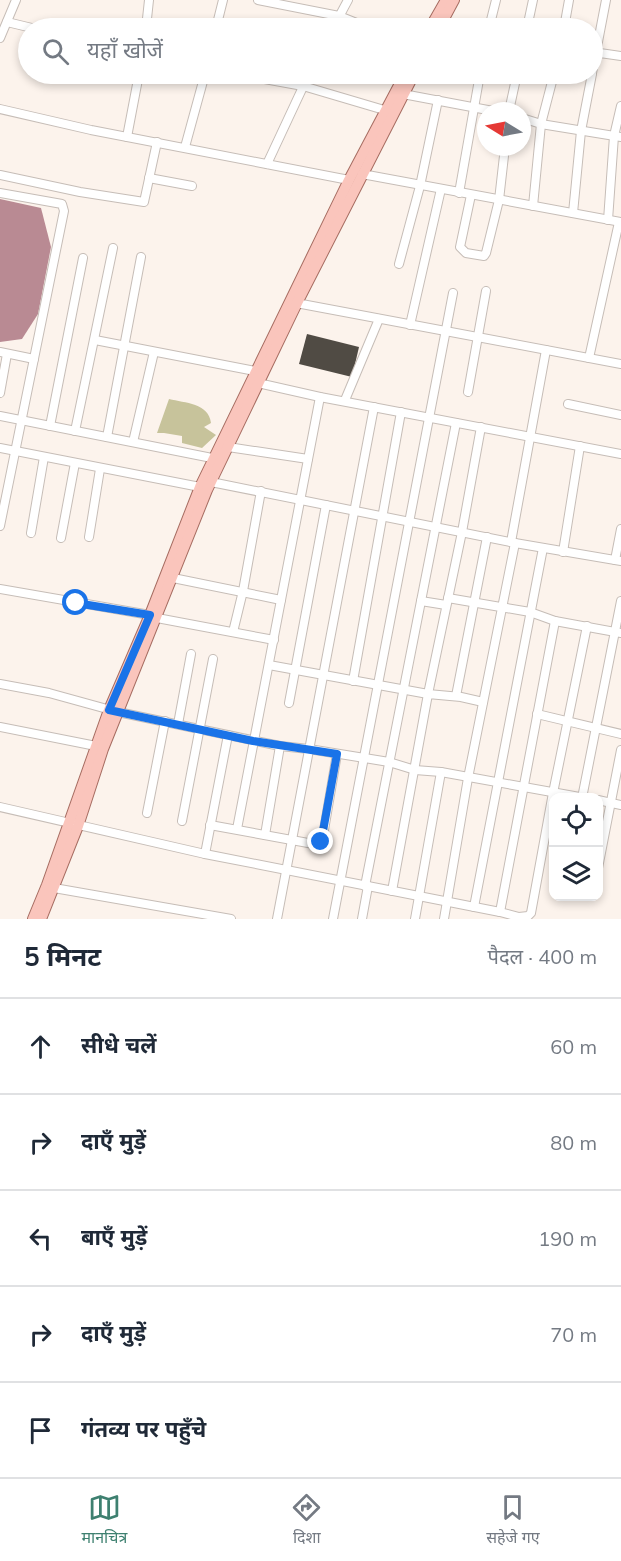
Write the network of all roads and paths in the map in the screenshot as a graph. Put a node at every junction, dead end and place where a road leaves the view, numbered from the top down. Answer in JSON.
{"nodes":[{"id":1,"x":16,"y":0,"type":"edge"},
{"id":2,"x":149,"y":0,"type":"edge"},
{"id":3,"x":224,"y":0,"type":"edge"},
{"id":4,"x":258,"y":0,"type":"edge"},
{"id":5,"x":348,"y":0,"type":"edge"},
{"id":6,"x":446,"y":0,"type":"edge"},
{"id":7,"x":454,"y":0,"type":"edge"},
{"id":8,"x":496,"y":0,"type":"edge"},
{"id":9,"x":533,"y":0,"type":"edge"},
{"id":10,"x":569,"y":0,"type":"edge"},
{"id":11,"x":606,"y":0,"type":"edge"},
{"id":12,"x":339,"y":16,"type":"junction"},
{"id":13,"x":147,"y":18,"type":"edge"},
{"id":14,"x":219,"y":18,"type":"edge"},
{"id":15,"x":344,"y":18,"type":"edge"},
{"id":16,"x":436,"y":18,"type":"edge"},
{"id":17,"x":444,"y":18,"type":"edge"},
{"id":18,"x":492,"y":18,"type":"edge"},
{"id":19,"x":529,"y":18,"type":"edge"},
{"id":20,"x":566,"y":18,"type":"edge"},
{"id":21,"x":602,"y":18,"type":"edge"},
{"id":22,"x":7,"y":22,"type":"junction"},
{"id":23,"x":18,"y":25,"type":"edge"},
{"id":24,"x":0,"y":38,"type":"edge"},
{"id":25,"x":603,"y":53,"type":"edge"},
{"id":26,"x":621,"y":56,"type":"edge"},
{"id":27,"x":137,"y":84,"type":"edge"},
{"id":28,"x":202,"y":84,"type":"edge"},
{"id":29,"x":292,"y":84,"type":"edge"},
{"id":30,"x":401,"y":84,"type":"edge"},
{"id":31,"x":408,"y":84,"type":"edge"},
{"id":32,"x":478,"y":84,"type":"edge"},
{"id":33,"x":515,"y":84,"type":"edge"},
{"id":34,"x":551,"y":84,"type":"edge"},
{"id":35,"x":590,"y":84,"type":"edge"},
{"id":36,"x":303,"y":86,"type":"junction"},
{"id":37,"x":403,"y":94,"type":"junction"},
{"id":38,"x":438,"y":100,"type":"junction"},
{"id":39,"x":511,"y":102,"type":"edge"},
{"id":40,"x":473,"y":106,"type":"junction"},
{"id":41,"x":621,"y":106,"type":"edge"},
{"id":42,"x":477,"y":107,"type":"edge"},
{"id":43,"x":0,"y":109,"type":"edge"},
{"id":44,"x":390,"y":112,"type":"junction"},
{"id":45,"x":531,"y":121,"type":"edge"},
{"id":46,"x":541,"y":124,"type":"junction"},
{"id":47,"x":581,"y":131,"type":"junction"},
{"id":48,"x":618,"y":136,"type":"edge"},
{"id":49,"x":127,"y":137,"type":"junction"},
{"id":50,"x":157,"y":142,"type":"junction"},
{"id":51,"x":184,"y":147,"type":"junction"},
{"id":52,"x":504,"y":156,"type":"edge"},
{"id":53,"x":267,"y":164,"type":"junction"},
{"id":54,"x":362,"y":174,"type":"junction"},
{"id":55,"x":0,"y":175,"type":"edge"},
{"id":56,"x":149,"y":178,"type":"junction"},
{"id":57,"x":350,"y":180,"type":"junction"},
{"id":58,"x":420,"y":185,"type":"junction"},
{"id":59,"x":192,"y":186,"type":"dead end"},
{"id":60,"x":441,"y":189,"type":"junction"},
{"id":61,"x":0,"y":193,"type":"edge"},
{"id":62,"x":459,"y":193,"type":"junction"},
{"id":63,"x":471,"y":195,"type":"junction"},
{"id":64,"x":499,"y":200,"type":"junction"},
{"id":65,"x":533,"y":206,"type":"junction"},
{"id":66,"x":573,"y":213,"type":"junction"},
{"id":67,"x":608,"y":220,"type":"junction"},
{"id":68,"x":620,"y":222,"type":"edge"},
{"id":69,"x":113,"y":248,"type":"dead end"},
{"id":70,"x":141,"y":257,"type":"dead end"},
{"id":71,"x":83,"y":258,"type":"dead end"},
{"id":72,"x":399,"y":264,"type":"dead end"},
{"id":73,"x":486,"y":291,"type":"dead end"},
{"id":74,"x":453,"y":293,"type":"dead end"},
{"id":75,"x":293,"y":303,"type":"junction"},
{"id":76,"x":379,"y":319,"type":"junction"},
{"id":77,"x":410,"y":325,"type":"junction"},
{"id":78,"x":446,"y":332,"type":"junction"},
{"id":79,"x":478,"y":338,"type":"junction"},
{"id":80,"x":95,"y":340,"type":"junction"},
{"id":81,"x":125,"y":346,"type":"junction"},
{"id":82,"x":546,"y":350,"type":"junction"},
{"id":83,"x":154,"y":352,"type":"junction"},
{"id":84,"x":4,"y":353,"type":"edge"},
{"id":85,"x":589,"y":358,"type":"junction"},
{"id":86,"x":34,"y":359,"type":"junction"},
{"id":87,"x":620,"y":362,"type":"edge"},
{"id":88,"x":255,"y":371,"type":"junction"},
{"id":89,"x":258,"y":383,"type":"junction"},
{"id":90,"x":468,"y":392,"type":"dead end"},
{"id":91,"x":0,"y":393,"type":"edge"},
{"id":92,"x":320,"y":397,"type":"junction"},
{"id":93,"x":345,"y":400,"type":"junction"},
{"id":94,"x":568,"y":404,"type":"dead end"},
{"id":95,"x":374,"y":407,"type":"junction"},
{"id":96,"x":401,"y":412,"type":"junction"},
{"id":97,"x":621,"y":415,"type":"edge"},
{"id":98,"x":0,"y":416,"type":"edge"},
{"id":99,"x":430,"y":418,"type":"junction"},
{"id":100,"x":22,"y":420,"type":"junction"},
{"id":101,"x":456,"y":423,"type":"junction"},
{"id":102,"x":50,"y":426,"type":"junction"},
{"id":103,"x":481,"y":427,"type":"junction"},
{"id":104,"x":75,"y":431,"type":"junction"},
{"id":105,"x":530,"y":436,"type":"junction"},
{"id":106,"x":107,"y":437,"type":"junction"},
{"id":107,"x":133,"y":442,"type":"junction"},
{"id":108,"x":580,"y":446,"type":"junction"},
{"id":109,"x":228,"y":447,"type":"junction"},
{"id":110,"x":0,"y":448,"type":"edge"},
{"id":111,"x":16,"y":452,"type":"junction"},
{"id":112,"x":621,"y":454,"type":"edge"},
{"id":113,"x":44,"y":457,"type":"junction"},
{"id":114,"x":218,"y":459,"type":"junction"},
{"id":115,"x":308,"y":459,"type":"junction"},
{"id":116,"x":75,"y":464,"type":"junction"},
{"id":117,"x":100,"y":469,"type":"junction"},
{"id":118,"x":211,"y":482,"type":"junction"},
{"id":119,"x":200,"y":487,"type":"junction"},
{"id":120,"x":261,"y":491,"type":"junction"},
{"id":121,"x":300,"y":500,"type":"junction"},
{"id":122,"x":326,"y":505,"type":"junction"},
{"id":123,"x":354,"y":510,"type":"junction"},
{"id":124,"x":382,"y":516,"type":"junction"},
{"id":125,"x":410,"y":522,"type":"junction"},
{"id":126,"x":0,"y":526,"type":"edge"},
{"id":127,"x":436,"y":527,"type":"junction"},
{"id":128,"x":621,"y":529,"type":"edge"},
{"id":129,"x":462,"y":532,"type":"junction"},
{"id":130,"x":31,"y":533,"type":"dead end"},
{"id":131,"x":61,"y":537,"type":"dead end"},
{"id":132,"x":88,"y":537,"type":"dead end"},
{"id":133,"x":487,"y":537,"type":"junction"},
{"id":134,"x":513,"y":542,"type":"junction"},
{"id":135,"x":543,"y":548,"type":"junction"},
{"id":136,"x":562,"y":552,"type":"junction"},
{"id":137,"x":618,"y":561,"type":"edge"},
{"id":138,"x":173,"y":578,"type":"junction"},
{"id":139,"x":0,"y":590,"type":"edge"},
{"id":140,"x":243,"y":591,"type":"junction"},
{"id":141,"x":281,"y":600,"type":"junction"},
{"id":142,"x":421,"y":601,"type":"junction"},
{"id":143,"x":447,"y":602,"type":"junction"},
{"id":144,"x":621,"y":602,"type":"edge"},
{"id":145,"x":474,"y":604,"type":"junction"},
{"id":146,"x":502,"y":608,"type":"junction"},
{"id":147,"x":530,"y":612,"type":"junction"},
{"id":148,"x":153,"y":616,"type":"junction"},
{"id":149,"x":555,"y":621,"type":"junction"},
{"id":150,"x":587,"y":626,"type":"junction"},
{"id":151,"x":233,"y":632,"type":"junction"},
{"id":152,"x":618,"y":632,"type":"edge"},
{"id":153,"x":274,"y":640,"type":"junction"},
{"id":154,"x":191,"y":654,"type":"dead end"},
{"id":155,"x":213,"y":659,"type":"dead end"},
{"id":156,"x":269,"y":665,"type":"junction"},
{"id":157,"x":296,"y":669,"type":"junction"},
{"id":158,"x":323,"y":675,"type":"junction"},
{"id":159,"x":353,"y":681,"type":"junction"},
{"id":160,"x":0,"y":684,"type":"edge"},
{"id":161,"x":379,"y":685,"type":"junction"},
{"id":162,"x":403,"y":690,"type":"junction"},
{"id":163,"x":429,"y":694,"type":"junction"},
{"id":164,"x":456,"y":696,"type":"junction"},
{"id":165,"x":483,"y":702,"type":"junction"},
{"id":166,"x":289,"y":703,"type":"dead end"},
{"id":167,"x":113,"y":711,"type":"junction"},
{"id":168,"x":537,"y":714,"type":"junction"},
{"id":169,"x":165,"y":721,"type":"junction"},
{"id":170,"x":568,"y":721,"type":"junction"},
{"id":171,"x":178,"y":724,"type":"junction"},
{"id":172,"x":0,"y":727,"type":"edge"},
{"id":173,"x":596,"y":728,"type":"junction"},
{"id":174,"x":199,"y":729,"type":"junction"},
{"id":175,"x":621,"y":734,"type":"edge"},
{"id":176,"x":228,"y":735,"type":"junction"},
{"id":177,"x":253,"y":741,"type":"junction"},
{"id":178,"x":96,"y":746,"type":"junction"},
{"id":179,"x":280,"y":746,"type":"junction"},
{"id":180,"x":309,"y":749,"type":"junction"},
{"id":181,"x":621,"y":750,"type":"edge"},
{"id":182,"x":337,"y":754,"type":"junction"},
{"id":183,"x":364,"y":758,"type":"junction"},
{"id":184,"x":389,"y":762,"type":"junction"},
{"id":185,"x":415,"y":770,"type":"junction"},
{"id":186,"x":441,"y":772,"type":"junction"},
{"id":187,"x":468,"y":778,"type":"junction"},
{"id":188,"x":498,"y":783,"type":"junction"},
{"id":189,"x":524,"y":788,"type":"junction"},
{"id":190,"x":553,"y":793,"type":"joint"},
{"id":191,"x":584,"y":793,"type":"edge"},
{"id":192,"x":603,"y":801,"type":"edge"},
{"id":193,"x":611,"y":802,"type":"junction"},
{"id":194,"x":621,"y":804,"type":"edge"},
{"id":195,"x":0,"y":807,"type":"edge"},
{"id":196,"x":147,"y":813,"type":"dead end"},
{"id":197,"x":549,"y":815,"type":"edge"},
{"id":198,"x":182,"y":821,"type":"dead end"},
{"id":199,"x":73,"y":824,"type":"junction"},
{"id":200,"x":210,"y":825,"type":"junction"},
{"id":201,"x":237,"y":829,"type":"junction"},
{"id":202,"x":265,"y":835,"type":"junction"},
{"id":203,"x":292,"y":840,"type":"junction"},
{"id":204,"x":602,"y":847,"type":"edge"},
{"id":205,"x":205,"y":854,"type":"junction"},
{"id":206,"x":286,"y":870,"type":"junction"},
{"id":207,"x":340,"y":881,"type":"junction"},
{"id":208,"x":366,"y":886,"type":"junction"},
{"id":209,"x":54,"y":888,"type":"junction"},
{"id":210,"x":393,"y":891,"type":"junction"},
{"id":211,"x":419,"y":896,"type":"junction"},
{"id":212,"x":447,"y":901,"type":"junction"},
{"id":213,"x":474,"y":907,"type":"junction"},
{"id":214,"x":500,"y":912,"type":"junction"},
{"id":215,"x":33,"y":919,"type":"edge"},
{"id":216,"x":41,"y":919,"type":"edge"},
{"id":217,"x":231,"y":919,"type":"edge"},
{"id":218,"x":277,"y":919,"type":"edge"},
{"id":219,"x":333,"y":919,"type":"edge"},
{"id":220,"x":362,"y":919,"type":"edge"},
{"id":221,"x":415,"y":919,"type":"edge"},
{"id":222,"x":444,"y":919,"type":"edge"}],
"edges":[{"from":1,"to":22,"type":"street"},
{"from":2,"to":13,"type":"street"},
{"from":3,"to":14,"type":"street"},
{"from":4,"to":12,"type":"street"},
{"from":5,"to":12,"type":"street"},
{"from":6,"to":16,"type":"main road"},
{"from":7,"to":17,"type":"main road"},
{"from":8,"to":18,"type":"street"},
{"from":9,"to":19,"type":"street"},
{"from":10,"to":20,"type":"street"},
{"from":11,"to":21,"type":"street"},
{"from":12,"to":15,"type":"street"},
{"from":22,"to":23,"type":"street"},
{"from":22,"to":24,"type":"street"},
{"from":25,"to":26,"type":"street"},
{"from":27,"to":49,"type":"street"},
{"from":28,"to":51,"type":"street"},
{"from":29,"to":36,"type":"street"},
{"from":30,"to":44,"type":"main road"},
{"from":31,"to":37,"type":"main road"},
{"from":32,"to":40,"type":"street"},
{"from":33,"to":39,"type":"street"},
{"from":34,"to":46,"type":"street"},
{"from":35,"to":47,"type":"street"},
{"from":36,"to":44,"type":"street"},
{"from":36,"to":53,"type":"street"},
{"from":37,"to":38,"type":"street"},
{"from":37,"to":44,"type":"main road"},
{"from":38,"to":40,"type":"street"},
{"from":38,"to":58,"type":"street"},
{"from":40,"to":42,"type":"street"},
{"from":40,"to":62,"type":"street"},
{"from":41,"to":48,"type":"street"},
{"from":43,"to":49,"type":"street"},
{"from":44,"to":54,"type":"main road"},
{"from":44,"to":57,"type":"main road"},
{"from":45,"to":46,"type":"street"},
{"from":46,"to":47,"type":"street"},
{"from":46,"to":65,"type":"street"},
{"from":47,"to":48,"type":"street"},
{"from":47,"to":66,"type":"street"},
{"from":48,"to":67,"type":"street"},
{"from":49,"to":50,"type":"street"},
{"from":50,"to":51,"type":"street"},
{"from":50,"to":56,"type":"street"},
{"from":51,"to":53,"type":"street"},
{"from":52,"to":64,"type":"street"},
{"from":53,"to":57,"type":"street"},
{"from":54,"to":58,"type":"street"},
{"from":54,"to":75,"type":"main road"},
{"from":55,"to":56,"type":"street"},
{"from":56,"to":59,"type":"street"},
{"from":57,"to":75,"type":"main road"},
{"from":58,"to":60,"type":"street"},
{"from":58,"to":72,"type":"street"},
{"from":60,"to":62,"type":"street"},
{"from":60,"to":77,"type":"street"},
{"from":61,"to":86,"type":"street"},
{"from":62,"to":63,"type":"street"},
{"from":63,"to":64,"type":"street"},
{"from":63,"to":64,"type":"street"},
{"from":64,"to":65,"type":"street"},
{"from":65,"to":66,"type":"street"},
{"from":66,"to":67,"type":"street"},
{"from":67,"to":68,"type":"street"},
{"from":68,"to":85,"type":"street"},
{"from":69,"to":80,"type":"street"},
{"from":70,"to":81,"type":"street"},
{"from":71,"to":102,"type":"street"},
{"from":73,"to":79,"type":"street"},
{"from":74,"to":78,"type":"street"},
{"from":75,"to":76,"type":"street"},
{"from":75,"to":88,"type":"main road"},
{"from":75,"to":89,"type":"main road"},
{"from":76,"to":77,"type":"street"},
{"from":76,"to":93,"type":"street"},
{"from":77,"to":78,"type":"street"},
{"from":78,"to":79,"type":"street"},
{"from":78,"to":99,"type":"street"},
{"from":79,"to":82,"type":"street"},
{"from":79,"to":90,"type":"street"},
{"from":80,"to":81,"type":"street"},
{"from":80,"to":104,"type":"street"},
{"from":81,"to":83,"type":"street"},
{"from":81,"to":106,"type":"street"},
{"from":82,"to":85,"type":"street"},
{"from":82,"to":105,"type":"street"},
{"from":83,"to":88,"type":"street"},
{"from":83,"to":107,"type":"street"},
{"from":84,"to":86,"type":"street"},
{"from":84,"to":91,"type":"street"},
{"from":85,"to":87,"type":"street"},
{"from":86,"to":100,"type":"street"},
{"from":88,"to":114,"type":"main road"},
{"from":89,"to":92,"type":"street"},
{"from":89,"to":109,"type":"main road"},
{"from":92,"to":93,"type":"street"},
{"from":92,"to":115,"type":"street"},
{"from":93,"to":95,"type":"street"},
{"from":94,"to":97,"type":"street"},
{"from":95,"to":96,"type":"street"},
{"from":95,"to":123,"type":"street"},
{"from":96,"to":99,"type":"street"},
{"from":96,"to":124,"type":"street"},
{"from":98,"to":100,"type":"street"},
{"from":99,"to":101,"type":"street"},
{"from":99,"to":125,"type":"street"},
{"from":100,"to":102,"type":"street"},
{"from":100,"to":111,"type":"street"},
{"from":101,"to":103,"type":"street"},
{"from":101,"to":127,"type":"street"},
{"from":102,"to":104,"type":"street"},
{"from":103,"to":105,"type":"street"},
{"from":103,"to":129,"type":"street"},
{"from":104,"to":106,"type":"street"},
{"from":105,"to":108,"type":"street"},
{"from":105,"to":134,"type":"street"},
{"from":106,"to":107,"type":"street"},
{"from":107,"to":114,"type":"street"},
{"from":108,"to":112,"type":"street"},
{"from":108,"to":136,"type":"street"},
{"from":109,"to":114,"type":"main road"},
{"from":109,"to":115,"type":"street"},
{"from":110,"to":111,"type":"street"},
{"from":111,"to":113,"type":"street"},
{"from":111,"to":126,"type":"street"},
{"from":113,"to":116,"type":"street"},
{"from":113,"to":130,"type":"street"},
{"from":114,"to":118,"type":"main road"},
{"from":114,"to":119,"type":"main road"},
{"from":115,"to":121,"type":"street"},
{"from":116,"to":117,"type":"street"},
{"from":116,"to":131,"type":"street"},
{"from":117,"to":119,"type":"street"},
{"from":117,"to":132,"type":"street"},
{"from":118,"to":120,"type":"street"},
{"from":118,"to":138,"type":"main road"},
{"from":119,"to":148,"type":"main road"},
{"from":120,"to":121,"type":"street"},
{"from":120,"to":140,"type":"street"},
{"from":121,"to":122,"type":"street"},
{"from":121,"to":141,"type":"street"},
{"from":122,"to":123,"type":"street"},
{"from":122,"to":157,"type":"street"},
{"from":123,"to":124,"type":"street"},
{"from":123,"to":158,"type":"street"},
{"from":124,"to":125,"type":"street"},
{"from":124,"to":159,"type":"street"},
{"from":125,"to":127,"type":"street"},
{"from":125,"to":161,"type":"street"},
{"from":127,"to":129,"type":"street"},
{"from":127,"to":142,"type":"street"},
{"from":128,"to":137,"type":"street"},
{"from":129,"to":133,"type":"street"},
{"from":129,"to":143,"type":"street"},
{"from":133,"to":134,"type":"street"},
{"from":133,"to":145,"type":"street"},
{"from":134,"to":135,"type":"street"},
{"from":134,"to":146,"type":"street"},
{"from":135,"to":136,"type":"street"},
{"from":135,"to":147,"type":"street"},
{"from":136,"to":137,"type":"street"},
{"from":138,"to":140,"type":"street"},
{"from":138,"to":148,"type":"main road"},
{"from":139,"to":148,"type":"street"},
{"from":140,"to":141,"type":"street"},
{"from":140,"to":151,"type":"street"},
{"from":141,"to":153,"type":"street"},
{"from":142,"to":143,"type":"street"},
{"from":142,"to":162,"type":"street"},
{"from":143,"to":145,"type":"street"},
{"from":143,"to":163,"type":"street"},
{"from":144,"to":152,"type":"street"},
{"from":145,"to":146,"type":"street"},
{"from":145,"to":164,"type":"street"},
{"from":146,"to":147,"type":"street"},
{"from":146,"to":165,"type":"street"},
{"from":147,"to":149,"type":"street"},
{"from":147,"to":188,"type":"street"},
{"from":148,"to":151,"type":"street"},
{"from":148,"to":167,"type":"main road"},
{"from":149,"to":150,"type":"street"},
{"from":149,"to":168,"type":"street"},
{"from":150,"to":152,"type":"street"},
{"from":150,"to":170,"type":"street"},
{"from":151,"to":153,"type":"street"},
{"from":152,"to":173,"type":"street"},
{"from":153,"to":156,"type":"street"},
{"from":154,"to":171,"type":"street"},
{"from":155,"to":174,"type":"street"},
{"from":156,"to":157,"type":"street"},
{"from":156,"to":177,"type":"street"},
{"from":157,"to":158,"type":"street"},
{"from":157,"to":166,"type":"street"},
{"from":158,"to":159,"type":"street"},
{"from":158,"to":180,"type":"street"},
{"from":159,"to":161,"type":"street"},
{"from":160,"to":167,"type":"street"},
{"from":161,"to":162,"type":"street"},
{"from":161,"to":183,"type":"street"},
{"from":162,"to":163,"type":"street"},
{"from":162,"to":184,"type":"street"},
{"from":163,"to":164,"type":"street"},
{"from":163,"to":185,"type":"street"},
{"from":164,"to":165,"type":"street"},
{"from":165,"to":187,"type":"street"},
{"from":167,"to":169,"type":"street"},
{"from":167,"to":178,"type":"main road"},
{"from":167,"to":199,"type":"main road"},
{"from":168,"to":170,"type":"street"},
{"from":168,"to":189,"type":"street"},
{"from":169,"to":171,"type":"street"},
{"from":169,"to":196,"type":"street"},
{"from":170,"to":173,"type":"street"},
{"from":170,"to":190,"type":"street"},
{"from":171,"to":174,"type":"street"},
{"from":172,"to":178,"type":"street"},
{"from":173,"to":175,"type":"street"},
{"from":173,"to":191,"type":"street"},
{"from":174,"to":176,"type":"street"},
{"from":174,"to":198,"type":"street"},
{"from":176,"to":177,"type":"street"},
{"from":176,"to":200,"type":"street"},
{"from":177,"to":179,"type":"street"},
{"from":177,"to":201,"type":"street"},
{"from":178,"to":199,"type":"main road"},
{"from":179,"to":180,"type":"street"},
{"from":179,"to":202,"type":"street"},
{"from":180,"to":182,"type":"street"},
{"from":180,"to":203,"type":"street"},
{"from":181,"to":193,"type":"street"},
{"from":182,"to":183,"type":"street"},
{"from":182,"to":203,"type":"street"},
{"from":183,"to":184,"type":"street"},
{"from":183,"to":207,"type":"street"},
{"from":184,"to":185,"type":"street"},
{"from":184,"to":208,"type":"street"},
{"from":185,"to":186,"type":"street"},
{"from":185,"to":210,"type":"street"},
{"from":186,"to":187,"type":"street"},
{"from":186,"to":211,"type":"street"},
{"from":187,"to":188,"type":"street"},
{"from":187,"to":212,"type":"street"},
{"from":188,"to":189,"type":"street"},
{"from":188,"to":213,"type":"street"},
{"from":189,"to":190,"type":"street"},
{"from":189,"to":214,"type":"street"},
{"from":192,"to":193,"type":"street"},
{"from":193,"to":194,"type":"street"},
{"from":193,"to":204,"type":"street"},
{"from":195,"to":199,"type":"street"},
{"from":197,"to":214,"type":"street"},
{"from":199,"to":205,"type":"street"},
{"from":199,"to":209,"type":"main road"},
{"from":199,"to":215,"type":"main road"},
{"from":200,"to":201,"type":"street"},
{"from":200,"to":205,"type":"street"},
{"from":201,"to":202,"type":"street"},
{"from":202,"to":203,"type":"street"},
{"from":203,"to":206,"type":"street"},
{"from":205,"to":206,"type":"street"},
{"from":206,"to":207,"type":"street"},
{"from":206,"to":218,"type":"street"},
{"from":207,"to":208,"type":"street"},
{"from":207,"to":219,"type":"street"},
{"from":208,"to":210,"type":"street"},
{"from":208,"to":220,"type":"street"},
{"from":209,"to":216,"type":"main road"},
{"from":209,"to":217,"type":"street"},
{"from":210,"to":211,"type":"street"},
{"from":211,"to":212,"type":"street"},
{"from":211,"to":221,"type":"street"},
{"from":212,"to":213,"type":"street"},
{"from":212,"to":222,"type":"street"},
{"from":213,"to":214,"type":"street"}]}
